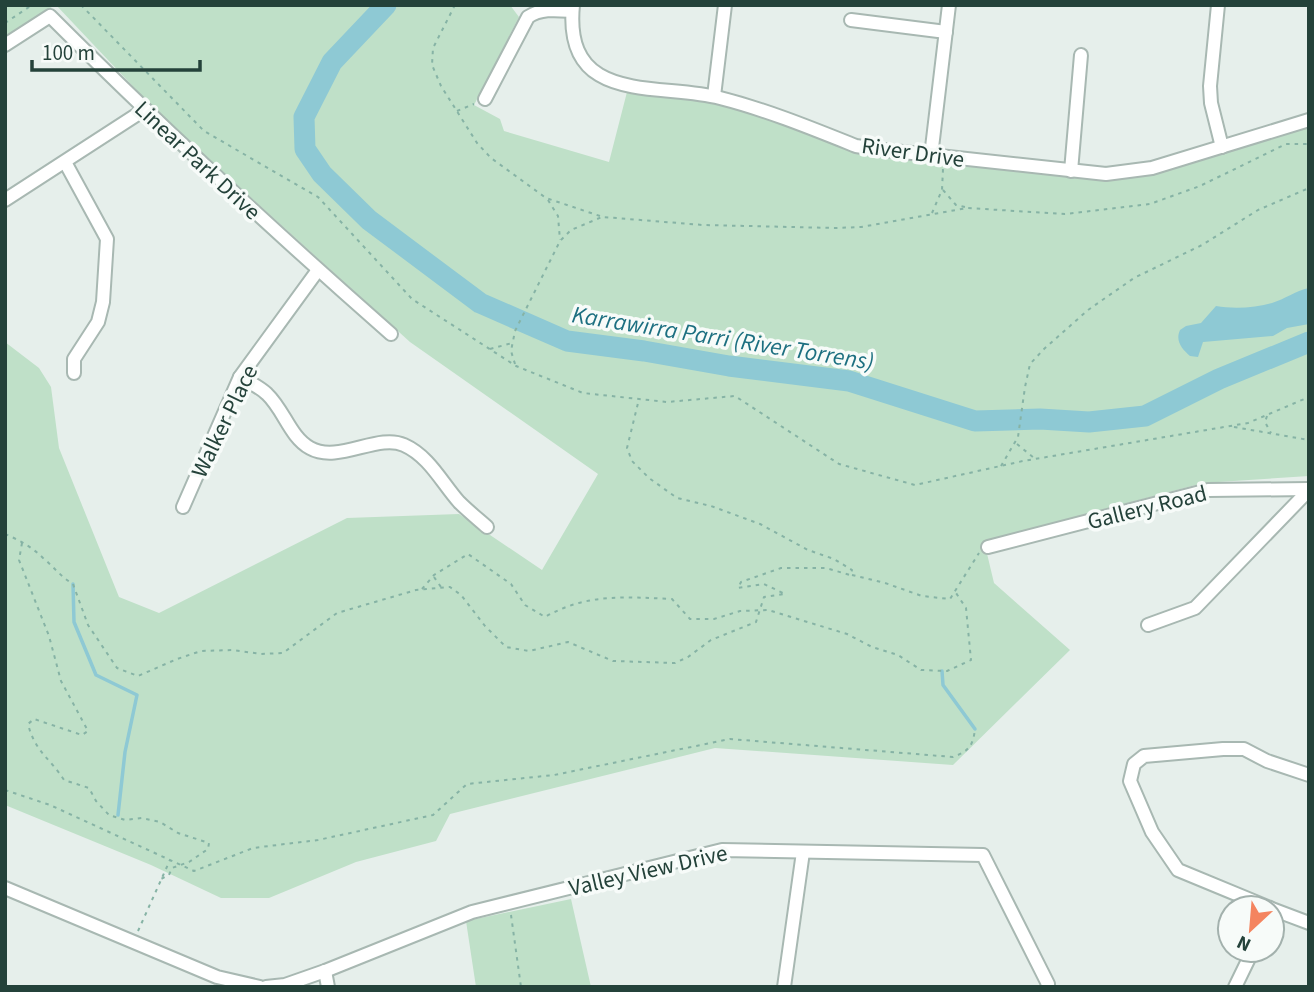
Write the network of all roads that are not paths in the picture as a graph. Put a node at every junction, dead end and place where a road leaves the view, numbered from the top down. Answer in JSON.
{"nodes":[{"id":1,"x":725,"y":5,"type":"edge"},
{"id":2,"x":949,"y":5,"type":"edge"},
{"id":3,"x":1218,"y":5,"type":"edge"},
{"id":4,"x":573,"y":8,"type":"edge"},
{"id":5,"x":850,"y":20,"type":"dead end"},
{"id":6,"x":946,"y":32,"type":"junction"},
{"id":7,"x":5,"y":45,"type":"edge"},
{"id":8,"x":1081,"y":55,"type":"dead end"},
{"id":9,"x":714,"y":96,"type":"junction"},
{"id":10,"x":485,"y":99,"type":"road end"},
{"id":11,"x":144,"y":110,"type":"junction"},
{"id":12,"x":1309,"y":120,"type":"edge"},
{"id":13,"x":1222,"y":147,"type":"junction"},
{"id":14,"x":938,"y":156,"type":"junction"},
{"id":15,"x":65,"y":162,"type":"junction"},
{"id":16,"x":1071,"y":171,"type":"junction"},
{"id":17,"x":5,"y":200,"type":"edge"},
{"id":18,"x":318,"y":270,"type":"junction"},
{"id":19,"x":391,"y":334,"type":"dead end"},
{"id":20,"x":74,"y":373,"type":"dead end"},
{"id":21,"x":240,"y":377,"type":"junction"},
{"id":22,"x":1309,"y":489,"type":"edge"},
{"id":23,"x":183,"y":507,"type":"dead end"},
{"id":24,"x":487,"y":527,"type":"dead end"},
{"id":25,"x":988,"y":547,"type":"road end"},
{"id":26,"x":1148,"y":625,"type":"dead end"},
{"id":27,"x":1309,"y":775,"type":"edge"},
{"id":28,"x":803,"y":852,"type":"junction"},
{"id":29,"x":5,"y":888,"type":"edge"},
{"id":30,"x":1236,"y":894,"type":"edge"},
{"id":31,"x":1286,"y":914,"type":"edge"},
{"id":32,"x":1309,"y":923,"type":"edge"},
{"id":33,"x":1246,"y":964,"type":"edge"},
{"id":34,"x":325,"y":971,"type":"junction"},
{"id":35,"x":260,"y":987,"type":"edge"},
{"id":36,"x":266,"y":987,"type":"edge"},
{"id":37,"x":328,"y":987,"type":"edge"},
{"id":38,"x":784,"y":987,"type":"edge"},
{"id":39,"x":1047,"y":987,"type":"edge"},
{"id":40,"x":1235,"y":987,"type":"edge"}],
"edges":[{"from":1,"to":9,"type":"street"},
{"from":2,"to":6,"type":"street"},
{"from":3,"to":13,"type":"street"},
{"from":4,"to":9,"type":"street","name":"River Drive"},
{"from":4,"to":10,"type":"street"},
{"from":5,"to":6,"type":"street"},
{"from":6,"to":14,"type":"street"},
{"from":7,"to":11,"type":"street","name":"Linear Park Drive"},
{"from":8,"to":16,"type":"street"},
{"from":9,"to":14,"type":"street","name":"River Drive"},
{"from":11,"to":15,"type":"street"},
{"from":11,"to":18,"type":"street","name":"Linear Park Drive"},
{"from":12,"to":13,"type":"street","name":"River Drive"},
{"from":13,"to":16,"type":"street","name":"River Drive"},
{"from":14,"to":16,"type":"street","name":"River Drive"},
{"from":15,"to":17,"type":"street"},
{"from":15,"to":20,"type":"street"},
{"from":18,"to":19,"type":"street","name":"Linear Park Drive"},
{"from":18,"to":21,"type":"street","name":"Walker Place"},
{"from":21,"to":23,"type":"street","name":"Walker Place"},
{"from":21,"to":24,"type":"street"},
{"from":22,"to":25,"type":"street","name":"Gallery Road"},
{"from":22,"to":26,"type":"street"},
{"from":27,"to":30,"type":"street"},
{"from":28,"to":34,"type":"street","name":"Valley View Drive"},
{"from":28,"to":38,"type":"street"},
{"from":28,"to":39,"type":"street","name":"Valley View Drive"},
{"from":29,"to":35,"type":"street"},
{"from":31,"to":32,"type":"street"},
{"from":33,"to":40,"type":"street"},
{"from":34,"to":36,"type":"street","name":"Valley View Drive"},
{"from":34,"to":37,"type":"street"}]}
